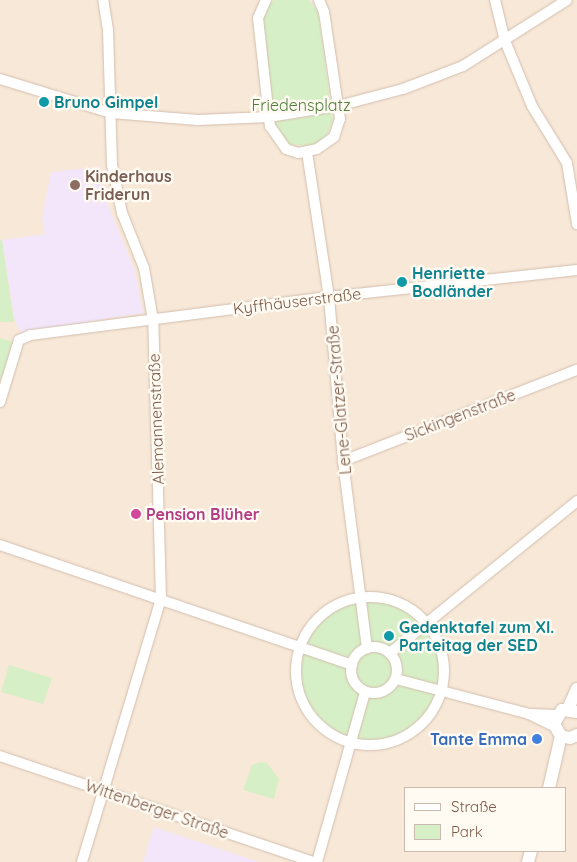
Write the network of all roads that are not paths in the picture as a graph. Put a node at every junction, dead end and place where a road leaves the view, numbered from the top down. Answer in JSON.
{"nodes":[{"id":1,"x":103,"y":0,"type":"edge"},
{"id":2,"x":266,"y":0,"type":"edge"},
{"id":3,"x":320,"y":0,"type":"edge"},
{"id":4,"x":495,"y":0,"type":"edge"},
{"id":5,"x":567,"y":0,"type":"edge"},
{"id":6,"x":505,"y":42,"type":"junction"},
{"id":7,"x":0,"y":79,"type":"edge"},
{"id":8,"x":338,"y":106,"type":"junction"},
{"id":9,"x":111,"y":112,"type":"junction"},
{"id":10,"x":269,"y":117,"type":"junction"},
{"id":11,"x":307,"y":152,"type":"junction"},
{"id":12,"x":577,"y":224,"type":"edge"},
{"id":13,"x":577,"y":270,"type":"edge"},
{"id":14,"x":329,"y":297,"type":"junction"},
{"id":15,"x":153,"y":320,"type":"junction"},
{"id":16,"x":577,"y":370,"type":"edge"},
{"id":17,"x":0,"y":402,"type":"edge"},
{"id":18,"x":343,"y":461,"type":"junction"},
{"id":19,"x":577,"y":501,"type":"edge"},
{"id":20,"x":0,"y":545,"type":"edge"},
{"id":21,"x":161,"y":598,"type":"junction"},
{"id":22,"x":361,"y":598,"type":"junction"},
{"id":23,"x":426,"y":624,"type":"junction"},
{"id":24,"x":300,"y":646,"type":"junction"},
{"id":25,"x":367,"y":648,"type":"junction"},
{"id":26,"x":390,"y":653,"type":"junction"},
{"id":27,"x":352,"y":665,"type":"junction"},
{"id":28,"x":396,"y":678,"type":"junction"},
{"id":29,"x":577,"y":689,"type":"edge"},
{"id":30,"x":442,"y":690,"type":"junction"},
{"id":31,"x":365,"y":692,"type":"junction"},
{"id":32,"x":566,"y":724,"type":"edge"},
{"id":33,"x":352,"y":743,"type":"junction"},
{"id":34,"x":0,"y":757,"type":"edge"},
{"id":35,"x":549,"y":787,"type":"edge"},
{"id":36,"x":104,"y":792,"type":"junction"},
{"id":37,"x":82,"y":862,"type":"edge"},
{"id":38,"x":316,"y":862,"type":"edge"}],
"edges":[{"from":1,"to":9,"type":"street","name":"Alemannenstraße"},
{"from":2,"to":10,"type":"street"},
{"from":3,"to":8,"type":"street"},
{"from":4,"to":6,"type":"street"},
{"from":5,"to":6,"type":"street"},
{"from":6,"to":8,"type":"street"},
{"from":6,"to":12,"type":"street"},
{"from":7,"to":9,"type":"street"},
{"from":8,"to":10,"type":"street"},
{"from":8,"to":11,"type":"street"},
{"from":9,"to":10,"type":"street"},
{"from":9,"to":15,"type":"street","name":"Alemannenstraße"},
{"from":10,"to":11,"type":"street"},
{"from":11,"to":14,"type":"street","name":"Lene-Glatzer-Straße"},
{"from":13,"to":14,"type":"street","name":"Kyffhäuserstraße"},
{"from":14,"to":15,"type":"street","name":"Kyffhäuserstraße"},
{"from":14,"to":18,"type":"street","name":"Lene-Glatzer-Straße"},
{"from":15,"to":17,"type":"street","name":"Kyffhäuserstraße"},
{"from":15,"to":21,"type":"street","name":"Alemannenstraße"},
{"from":16,"to":18,"type":"street","name":"Sickingenstraße"},
{"from":18,"to":22,"type":"street","name":"Lene-Glatzer-Straße"},
{"from":19,"to":23,"type":"street"},
{"from":20,"to":21,"type":"street"},
{"from":21,"to":24,"type":"street"},
{"from":21,"to":36,"type":"street","name":"Alemannenstraße"},
{"from":22,"to":23,"type":"street"},
{"from":22,"to":24,"type":"street"},
{"from":22,"to":25,"type":"street","name":"Lene-Glatzer-Straße"},
{"from":23,"to":26,"type":"street"},
{"from":23,"to":30,"type":"street"},
{"from":24,"to":27,"type":"street"},
{"from":24,"to":33,"type":"street"},
{"from":25,"to":26,"type":"street"},
{"from":25,"to":27,"type":"street"},
{"from":26,"to":28,"type":"street"},
{"from":27,"to":31,"type":"street"},
{"from":28,"to":30,"type":"street"},
{"from":28,"to":31,"type":"street"},
{"from":29,"to":32,"type":"street"},
{"from":30,"to":32,"type":"street"},
{"from":30,"to":33,"type":"street"},
{"from":31,"to":33,"type":"street"},
{"from":32,"to":35,"type":"street"},
{"from":33,"to":38,"type":"street"},
{"from":34,"to":36,"type":"street","name":"Wittenberger Straße"},
{"from":36,"to":37,"type":"street","name":"Alemannenstraße"},
{"from":36,"to":38,"type":"street","name":"Wittenberger Straße"}]}
